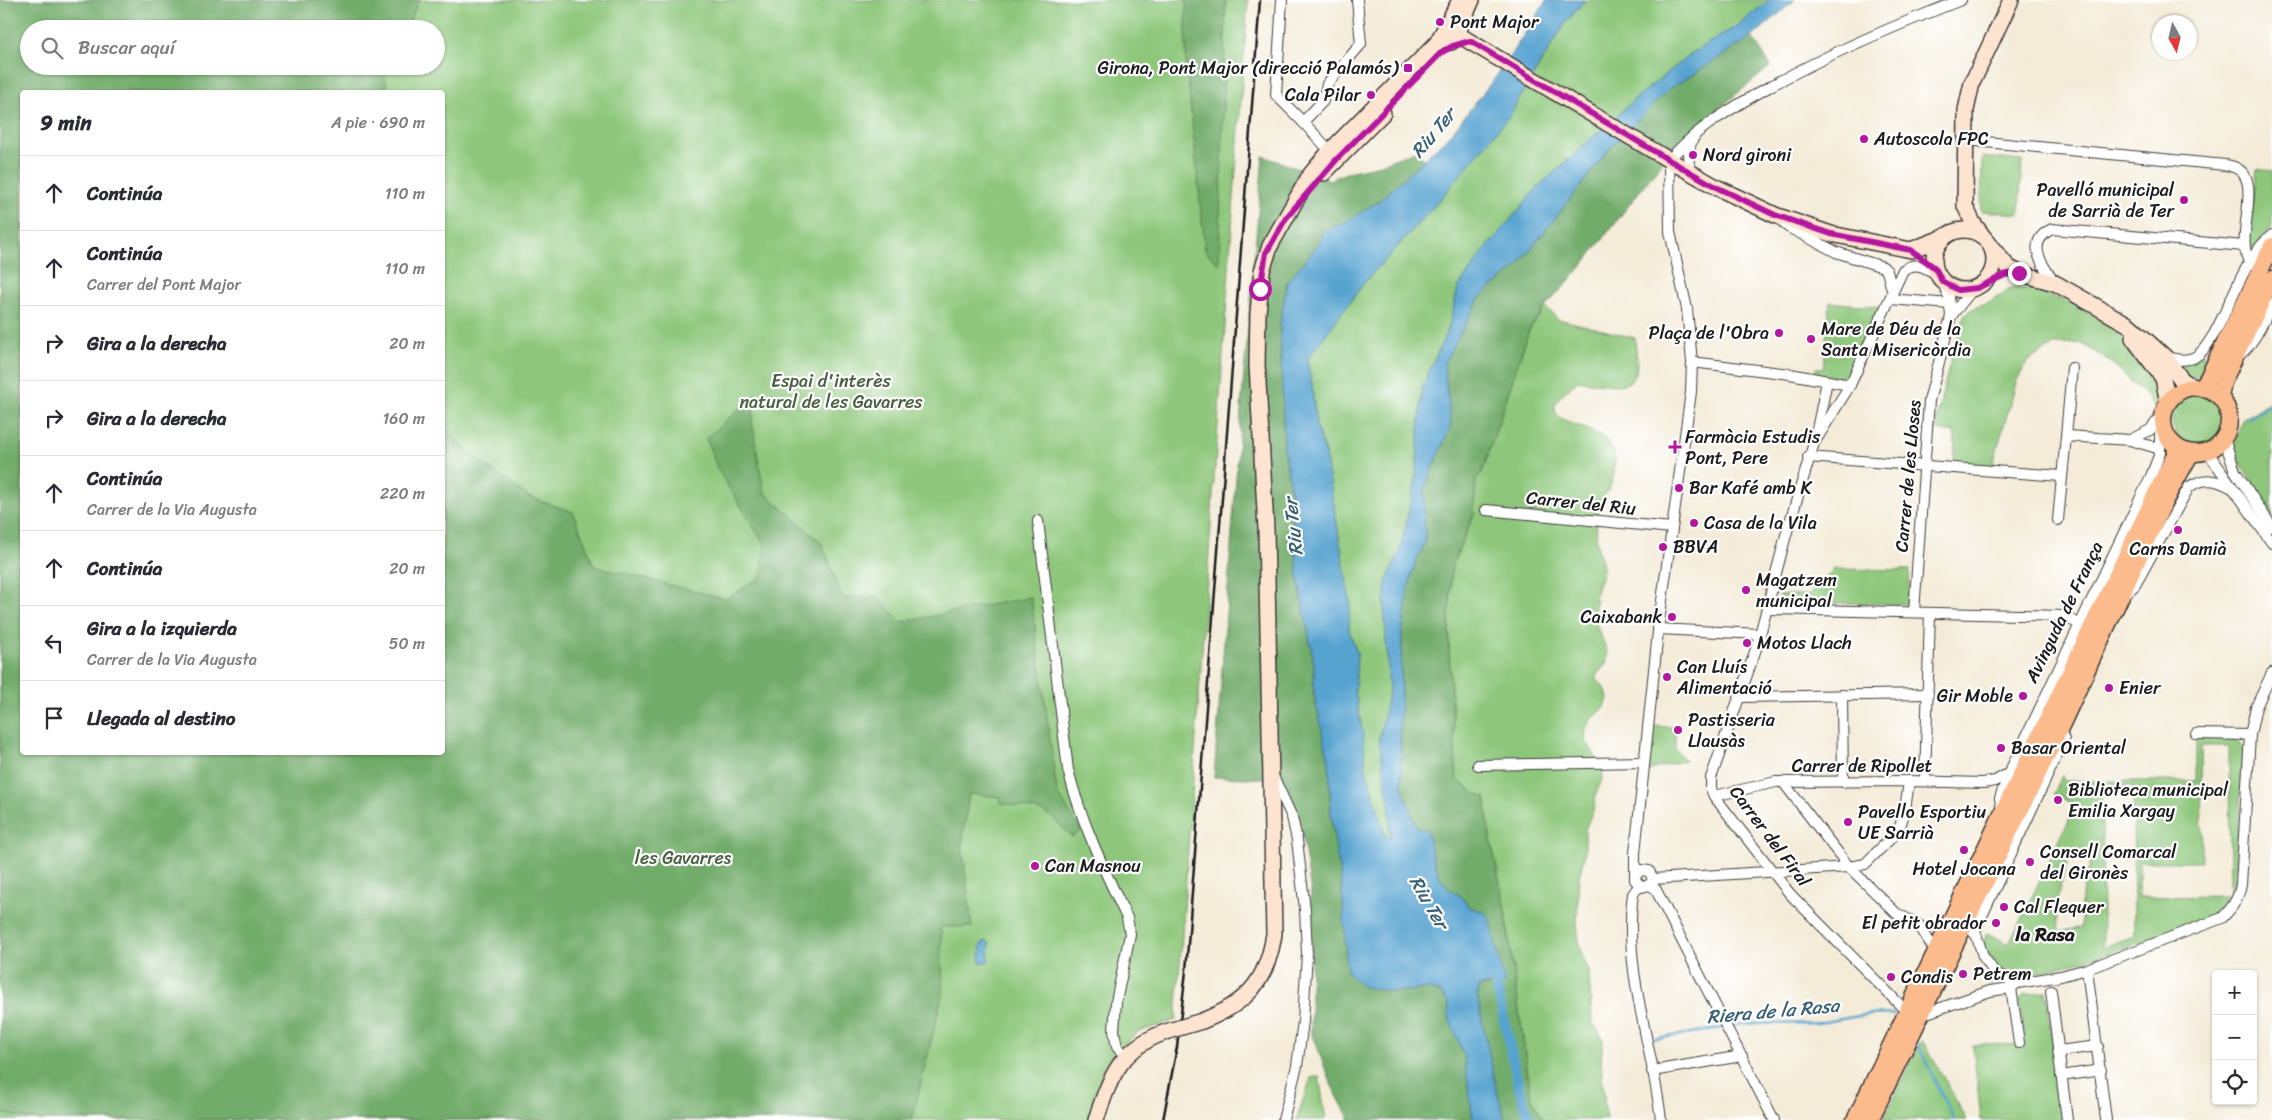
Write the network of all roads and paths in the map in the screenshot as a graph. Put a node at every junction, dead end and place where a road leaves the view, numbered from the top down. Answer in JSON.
{"nodes":[{"id":1,"x":1282,"y":0,"type":"edge"},
{"id":2,"x":1358,"y":0,"type":"edge"},
{"id":3,"x":1960,"y":0,"type":"edge"},
{"id":4,"x":2010,"y":1,"type":"edge"},
{"id":5,"x":1466,"y":3,"type":"edge"},
{"id":6,"x":1468,"y":40,"type":"junction"},
{"id":7,"x":1439,"y":48,"type":"junction"},
{"id":8,"x":1303,"y":122,"type":"junction"},
{"id":9,"x":1696,"y":132,"type":"junction"},
{"id":10,"x":1965,"y":140,"type":"junction"},
{"id":11,"x":1334,"y":155,"type":"junction"},
{"id":12,"x":1664,"y":157,"type":"junction"},
{"id":13,"x":1692,"y":173,"type":"junction"},
{"id":14,"x":1965,"y":206,"type":"junction"},
{"id":15,"x":1775,"y":215,"type":"junction"},
{"id":16,"x":1982,"y":235,"type":"junction"},
{"id":17,"x":2272,"y":235,"type":"edge"},
{"id":18,"x":1946,"y":236,"type":"junction"},
{"id":19,"x":2244,"y":246,"type":"junction"},
{"id":20,"x":2272,"y":246,"type":"edge"},
{"id":21,"x":1993,"y":249,"type":"junction"},
{"id":22,"x":1911,"y":250,"type":"junction"},
{"id":23,"x":2250,"y":263,"type":"junction"},
{"id":24,"x":2019,"y":273,"type":"junction"},
{"id":25,"x":1938,"y":274,"type":"junction"},
{"id":26,"x":2272,"y":279,"type":"edge"},
{"id":27,"x":2055,"y":283,"type":"junction"},
{"id":28,"x":1977,"y":287,"type":"junction"},
{"id":29,"x":1891,"y":294,"type":"junction"},
{"id":30,"x":1950,"y":304,"type":"junction"},
{"id":31,"x":2272,"y":304,"type":"edge"},
{"id":32,"x":1951,"y":316,"type":"junction"},
{"id":33,"x":2224,"y":318,"type":"junction"},
{"id":34,"x":2118,"y":320,"type":"junction"},
{"id":35,"x":2228,"y":354,"type":"junction"},
{"id":36,"x":2165,"y":357,"type":"junction"},
{"id":37,"x":1692,"y":362,"type":"junction"},
{"id":38,"x":2072,"y":368,"type":"dead end"},
{"id":39,"x":1827,"y":381,"type":"junction"},
{"id":40,"x":1850,"y":385,"type":"junction"},
{"id":41,"x":2198,"y":388,"type":"junction"},
{"id":42,"x":2220,"y":397,"type":"junction"},
{"id":43,"x":2165,"y":415,"type":"junction"},
{"id":44,"x":2066,"y":436,"type":"junction"},
{"id":45,"x":2224,"y":438,"type":"junction"},
{"id":46,"x":2130,"y":440,"type":"junction"},
{"id":47,"x":1814,"y":443,"type":"junction"},
{"id":48,"x":2184,"y":450,"type":"junction"},
{"id":49,"x":2160,"y":451,"type":"junction"},
{"id":50,"x":2208,"y":452,"type":"junction"},
{"id":51,"x":1808,"y":457,"type":"junction"},
{"id":52,"x":1924,"y":467,"type":"junction"},
{"id":53,"x":2061,"y":476,"type":"junction"},
{"id":54,"x":2232,"y":488,"type":"junction"},
{"id":55,"x":1486,"y":510,"type":"dead end"},
{"id":56,"x":2058,"y":520,"type":"dead end"},
{"id":57,"x":1038,"y":521,"type":"dead end"},
{"id":58,"x":1672,"y":528,"type":"junction"},
{"id":59,"x":2272,"y":528,"type":"edge"},
{"id":60,"x":2272,"y":544,"type":"edge"},
{"id":61,"x":2120,"y":598,"type":"junction"},
{"id":62,"x":1768,"y":609,"type":"junction"},
{"id":63,"x":1914,"y":612,"type":"junction"},
{"id":64,"x":1930,"y":613,"type":"junction"},
{"id":65,"x":2079,"y":624,"type":"junction"},
{"id":66,"x":1658,"y":629,"type":"junction"},
{"id":67,"x":1760,"y":634,"type":"junction"},
{"id":68,"x":2272,"y":673,"type":"edge"},
{"id":69,"x":1928,"y":694,"type":"junction"},
{"id":70,"x":1842,"y":695,"type":"junction"},
{"id":71,"x":1739,"y":697,"type":"junction"},
{"id":72,"x":2060,"y":728,"type":"junction"},
{"id":73,"x":2196,"y":734,"type":"dead end"},
{"id":74,"x":2250,"y":735,"type":"junction"},
{"id":75,"x":1644,"y":762,"type":"junction"},
{"id":76,"x":1478,"y":765,"type":"dead end"},
{"id":77,"x":1272,"y":772,"type":"junction"},
{"id":78,"x":2009,"y":773,"type":"junction"},
{"id":79,"x":1909,"y":781,"type":"junction"},
{"id":80,"x":1925,"y":781,"type":"junction"},
{"id":81,"x":1784,"y":782,"type":"junction"},
{"id":82,"x":1843,"y":782,"type":"junction"},
{"id":83,"x":1714,"y":796,"type":"junction"},
{"id":84,"x":2002,"y":813,"type":"junction"},
{"id":85,"x":2012,"y":852,"type":"junction"},
{"id":86,"x":1996,"y":858,"type":"junction"},
{"id":87,"x":1849,"y":867,"type":"junction"},
{"id":88,"x":1772,"y":873,"type":"junction"},
{"id":89,"x":1644,"y":881,"type":"junction"},
{"id":90,"x":1970,"y":926,"type":"junction"},
{"id":91,"x":1935,"y":951,"type":"junction"},
{"id":92,"x":2087,"y":969,"type":"junction"},
{"id":93,"x":2014,"y":985,"type":"junction"},
{"id":94,"x":2051,"y":991,"type":"dead end"},
{"id":95,"x":1913,"y":1013,"type":"junction"},
{"id":96,"x":2018,"y":1043,"type":"dead end"},
{"id":97,"x":2098,"y":1046,"type":"junction"},
{"id":98,"x":2058,"y":1051,"type":"junction"},
{"id":99,"x":1126,"y":1056,"type":"junction"},
{"id":100,"x":1742,"y":1056,"type":"junction"},
{"id":101,"x":2101,"y":1070,"type":"junction"},
{"id":102,"x":1652,"y":1071,"type":"junction"},
{"id":103,"x":2061,"y":1076,"type":"junction"},
{"id":104,"x":1096,"y":1120,"type":"edge"},
{"id":105,"x":1283,"y":1120,"type":"edge"},
{"id":106,"x":1661,"y":1120,"type":"edge"},
{"id":107,"x":1774,"y":1120,"type":"edge"},
{"id":108,"x":1854,"y":1120,"type":"edge"},
{"id":109,"x":1870,"y":1120,"type":"edge"},
{"id":110,"x":2067,"y":1120,"type":"edge"},
{"id":111,"x":2106,"y":1120,"type":"edge"}],
"edges":[{"from":1,"to":8,"type":"street"},
{"from":2,"to":8,"type":"street"},
{"from":3,"to":9,"type":"street"},
{"from":4,"to":10,"type":"street"},
{"from":5,"to":6,"type":"street"},
{"from":5,"to":6,"type":"street"},
{"from":5,"to":7,"type":"street"},
{"from":6,"to":7,"type":"street"},
{"from":6,"to":12,"type":"street"},
{"from":7,"to":11,"type":"street"},
{"from":8,"to":11,"type":"street"},
{"from":9,"to":12,"type":"street"},
{"from":9,"to":13,"type":"street"},
{"from":10,"to":14,"type":"street"},
{"from":10,"to":19,"type":"street"},
{"from":11,"to":77,"type":"street"},
{"from":12,"to":13,"type":"street"},
{"from":12,"to":37,"type":"street"},
{"from":13,"to":15,"type":"street"},
{"from":14,"to":16,"type":"street"},
{"from":14,"to":18,"type":"street"},
{"from":15,"to":22,"type":"street"},
{"from":15,"to":29,"type":"street"},
{"from":16,"to":18,"type":"street"},
{"from":16,"to":21,"type":"street"},
{"from":17,"to":23,"type":"street"},
{"from":18,"to":22,"type":"street"},
{"from":18,"to":25,"type":"street"},
{"from":19,"to":23,"type":"street"},
{"from":19,"to":27,"type":"street"},
{"from":20,"to":35,"type":"main road"},
{"from":21,"to":24,"type":"street"},
{"from":21,"to":28,"type":"street"},
{"from":22,"to":25,"type":"street"},
{"from":23,"to":33,"type":"street"},
{"from":24,"to":27,"type":"street"},
{"from":24,"to":28,"type":"street"},
{"from":25,"to":28,"type":"street"},
{"from":25,"to":29,"type":"street","name":"Carrer del Firal"},
{"from":25,"to":30,"type":"street","name":"Carrer de les Lloses"},
{"from":26,"to":35,"type":"main road"},
{"from":27,"to":34,"type":"street"},
{"from":28,"to":32,"type":"street","name":"Carrer de les Lloses"},
{"from":29,"to":30,"type":"street"},
{"from":29,"to":40,"type":"street","name":"Carrer del Firal"},
{"from":30,"to":32,"type":"street","name":"Carrer de les Lloses"},
{"from":31,"to":35,"type":"street"},
{"from":32,"to":52,"type":"street","name":"Carrer de les Lloses"},
{"from":33,"to":35,"type":"street"},
{"from":33,"to":36,"type":"street"},
{"from":34,"to":36,"type":"street"},
{"from":34,"to":43,"type":"street"},
{"from":35,"to":41,"type":"main road"},
{"from":35,"to":42,"type":"main road"},
{"from":36,"to":41,"type":"street"},
{"from":37,"to":39,"type":"street"},
{"from":37,"to":58,"type":"street"},
{"from":38,"to":44,"type":"street"},
{"from":39,"to":40,"type":"street"},
{"from":39,"to":47,"type":"street","name":"Carrer del Firal"},
{"from":40,"to":47,"type":"street","name":"Carrer del Firal"},
{"from":41,"to":42,"type":"main road"},
{"from":41,"to":43,"type":"main road"},
{"from":42,"to":45,"type":"main road"},
{"from":43,"to":46,"type":"street"},
{"from":43,"to":48,"type":"main road"},
{"from":43,"to":49,"type":"street","name":"Avinguda de França"},
{"from":44,"to":46,"type":"street"},
{"from":44,"to":53,"type":"street"},
{"from":45,"to":50,"type":"main road"},
{"from":45,"to":59,"type":"street"},
{"from":46,"to":49,"type":"street"},
{"from":47,"to":51,"type":"street","name":"Carrer del Firal"},
{"from":48,"to":50,"type":"main road"},
{"from":48,"to":61,"type":"main road","name":"Avinguda de França"},
{"from":48,"to":84,"type":"main road","name":"Avinguda de França"},
{"from":49,"to":65,"type":"street","name":"Avinguda de França"},
{"from":50,"to":54,"type":"street"},
{"from":51,"to":52,"type":"street"},
{"from":51,"to":62,"type":"street","name":"Carrer del Firal"},
{"from":52,"to":53,"type":"street"},
{"from":52,"to":63,"type":"street","name":"Carrer de les Lloses"},
{"from":53,"to":56,"type":"street"},
{"from":54,"to":60,"type":"street"},
{"from":54,"to":61,"type":"street","name":"Avinguda de França"},
{"from":55,"to":58,"type":"street","name":"Carrer del Riu"},
{"from":57,"to":99,"type":"street"},
{"from":58,"to":66,"type":"street"},
{"from":61,"to":72,"type":"main road","name":"Avinguda de França"},
{"from":62,"to":63,"type":"street"},
{"from":62,"to":67,"type":"street","name":"Carrer del Firal"},
{"from":63,"to":64,"type":"street"},
{"from":64,"to":65,"type":"street"},
{"from":64,"to":69,"type":"street"},
{"from":65,"to":78,"type":"street","name":"Avinguda de França"},
{"from":66,"to":67,"type":"street"},
{"from":66,"to":75,"type":"street"},
{"from":67,"to":71,"type":"street","name":"Carrer del Firal"},
{"from":68,"to":74,"type":"street"},
{"from":69,"to":70,"type":"street"},
{"from":69,"to":80,"type":"street"},
{"from":70,"to":71,"type":"street"},
{"from":70,"to":82,"type":"street"},
{"from":71,"to":83,"type":"street","name":"Carrer del Firal"},
{"from":72,"to":85,"type":"street","name":"Avinguda de França"},
{"from":72,"to":86,"type":"main road","name":"Avinguda de França"},
{"from":73,"to":74,"type":"street"},
{"from":74,"to":92,"type":"street"},
{"from":75,"to":76,"type":"street"},
{"from":75,"to":89,"type":"street"},
{"from":77,"to":99,"type":"street","bridge":true},
{"from":77,"to":105,"type":"street"},
{"from":78,"to":80,"type":"street","name":"Carrer de Ripollet"},
{"from":78,"to":84,"type":"street","name":"Avinguda de França"},
{"from":79,"to":80,"type":"street","name":"Carrer de Ripollet"},
{"from":79,"to":82,"type":"street","name":"Carrer de Ripollet"},
{"from":79,"to":87,"type":"street"},
{"from":81,"to":82,"type":"street","name":"Carrer de Ripollet"},
{"from":81,"to":83,"type":"street","name":"Carrer de Ripollet"},
{"from":81,"to":87,"type":"street"},
{"from":83,"to":88,"type":"street","name":"Carrer del Firal"},
{"from":84,"to":91,"type":"main road","name":"Avinguda de França"},
{"from":85,"to":86,"type":"street"},
{"from":85,"to":90,"type":"street","name":"Avinguda de França"},
{"from":86,"to":90,"type":"main road","name":"Avinguda de França"},
{"from":87,"to":88,"type":"street"},
{"from":87,"to":91,"type":"street"},
{"from":88,"to":89,"type":"street"},
{"from":88,"to":95,"type":"street","name":"Carrer del Firal"},
{"from":89,"to":100,"type":"street"},
{"from":89,"to":102,"type":"street"},
{"from":90,"to":93,"type":"street"},
{"from":90,"to":95,"type":"main road","name":"Avinguda de França"},
{"from":91,"to":95,"type":"main road","name":"Avinguda de França"},
{"from":92,"to":93,"type":"street"},
{"from":92,"to":97,"type":"street"},
{"from":93,"to":95,"type":"street"},
{"from":93,"to":96,"type":"street"},
{"from":94,"to":98,"type":"street"},
{"from":95,"to":108,"type":"main road","name":"Avinguda de França"},
{"from":95,"to":109,"type":"main road","name":"Avinguda de França"},
{"from":97,"to":98,"type":"street"},
{"from":97,"to":101,"type":"street"},
{"from":98,"to":103,"type":"street"},
{"from":99,"to":104,"type":"street"},
{"from":100,"to":102,"type":"street"},
{"from":100,"to":107,"type":"street"},
{"from":101,"to":103,"type":"street"},
{"from":101,"to":111,"type":"street"},
{"from":102,"to":106,"type":"street"},
{"from":103,"to":110,"type":"street"}]}
